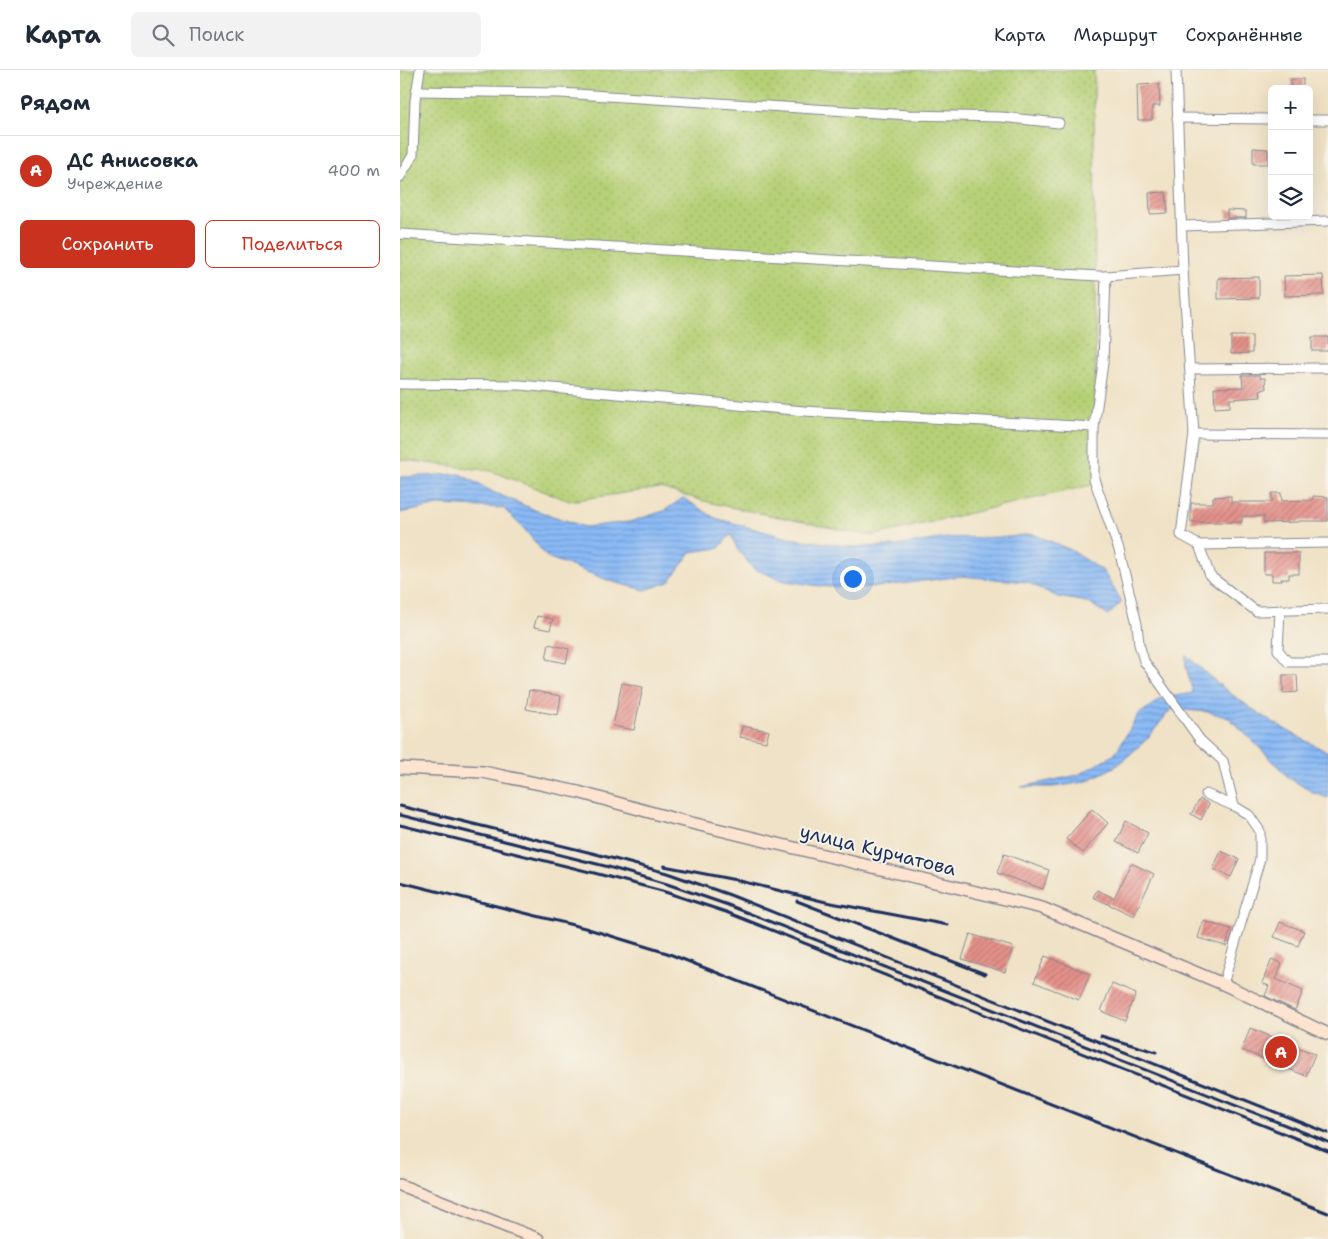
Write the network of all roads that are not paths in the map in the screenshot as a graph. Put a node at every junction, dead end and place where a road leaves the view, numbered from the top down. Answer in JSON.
{"nodes":[{"id":1,"x":420,"y":70,"type":"edge"},
{"id":2,"x":1176,"y":70,"type":"edge"},
{"id":3,"x":416,"y":91,"type":"junction"},
{"id":4,"x":1177,"y":118,"type":"junction"},
{"id":5,"x":1268,"y":119,"type":"edge"},
{"id":6,"x":1313,"y":120,"type":"edge"},
{"id":7,"x":1328,"y":120,"type":"edge"},
{"id":8,"x":1059,"y":123,"type":"dead end"},
{"id":9,"x":400,"y":177,"type":"edge"},
{"id":10,"x":1328,"y":221,"type":"edge"},
{"id":11,"x":1182,"y":226,"type":"junction"},
{"id":12,"x":400,"y":234,"type":"edge"},
{"id":13,"x":1183,"y":270,"type":"junction"},
{"id":14,"x":1106,"y":276,"type":"junction"},
{"id":15,"x":1328,"y":368,"type":"edge"},
{"id":16,"x":1190,"y":370,"type":"junction"},
{"id":17,"x":400,"y":384,"type":"edge"},
{"id":18,"x":1094,"y":427,"type":"junction"},
{"id":19,"x":1194,"y":434,"type":"junction"},
{"id":20,"x":1328,"y":435,"type":"edge"},
{"id":21,"x":1328,"y":543,"type":"edge"},
{"id":22,"x":1199,"y":545,"type":"junction"},
{"id":23,"x":1328,"y":609,"type":"edge"},
{"id":24,"x":1280,"y":610,"type":"junction"},
{"id":25,"x":1328,"y":662,"type":"edge"},
{"id":26,"x":400,"y":768,"type":"edge"},
{"id":27,"x":1206,"y":794,"type":"dead end"},
{"id":28,"x":1234,"y":806,"type":"junction"},
{"id":29,"x":1222,"y":984,"type":"junction"},
{"id":30,"x":1328,"y":1034,"type":"edge"},
{"id":31,"x":400,"y":1185,"type":"edge"},
{"id":32,"x":538,"y":1239,"type":"edge"}],
"edges":[{"from":1,"to":3,"type":"street"},
{"from":2,"to":4,"type":"street"},
{"from":3,"to":8,"type":"street"},
{"from":3,"to":9,"type":"street"},
{"from":4,"to":5,"type":"street"},
{"from":4,"to":11,"type":"street"},
{"from":6,"to":7,"type":"street"},
{"from":10,"to":11,"type":"street"},
{"from":11,"to":13,"type":"street"},
{"from":12,"to":14,"type":"street"},
{"from":13,"to":14,"type":"street"},
{"from":13,"to":16,"type":"street"},
{"from":14,"to":18,"type":"street"},
{"from":15,"to":16,"type":"street"},
{"from":16,"to":19,"type":"street"},
{"from":17,"to":18,"type":"street"},
{"from":18,"to":28,"type":"street"},
{"from":19,"to":20,"type":"street"},
{"from":19,"to":22,"type":"street"},
{"from":21,"to":22,"type":"street"},
{"from":22,"to":24,"type":"street"},
{"from":23,"to":24,"type":"street"},
{"from":24,"to":25,"type":"street"},
{"from":26,"to":29,"type":"street","name":"улица Курчатова"},
{"from":27,"to":28,"type":"street"},
{"from":28,"to":29,"type":"street"},
{"from":29,"to":30,"type":"street","name":"улица Курчатова"},
{"from":31,"to":32,"type":"street"}]}
